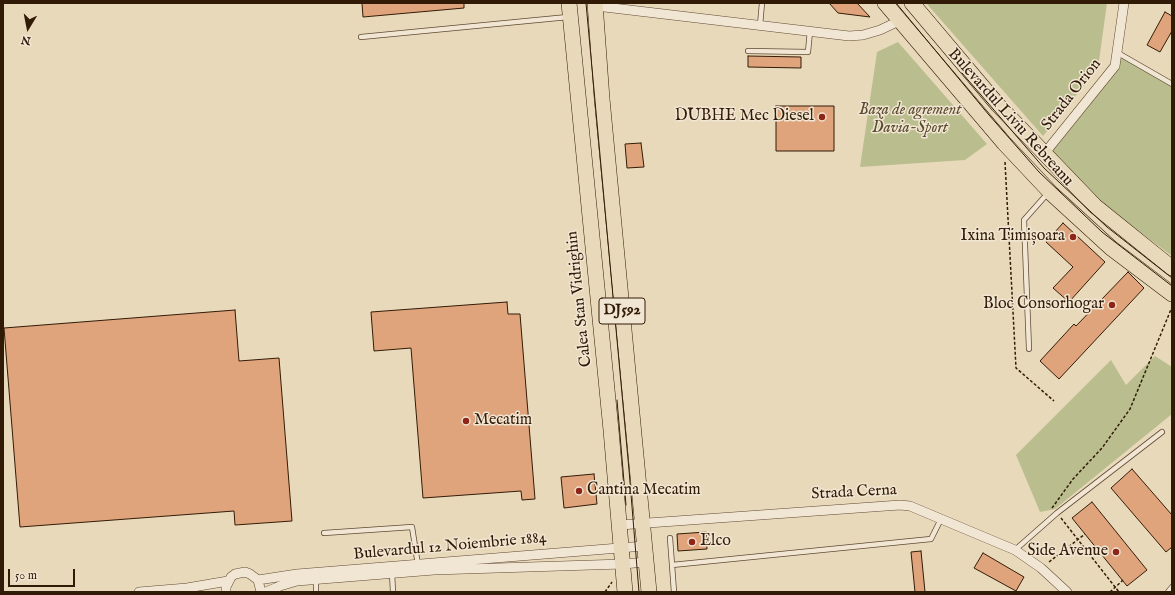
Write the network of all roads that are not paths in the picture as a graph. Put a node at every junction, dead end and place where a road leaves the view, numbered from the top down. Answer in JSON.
{"nodes":[{"id":1,"x":762,"y":3,"type":"edge"},
{"id":2,"x":885,"y":3,"type":"edge"},
{"id":3,"x":912,"y":3,"type":"edge"},
{"id":4,"x":1124,"y":3,"type":"edge"},
{"id":5,"x":596,"y":5,"type":"edge"},
{"id":6,"x":569,"y":10,"type":"edge"},
{"id":7,"x":901,"y":20,"type":"junction"},
{"id":8,"x":760,"y":25,"type":"junction"},
{"id":9,"x":810,"y":31,"type":"junction"},
{"id":10,"x":361,"y":36,"type":"dead end"},
{"id":11,"x":748,"y":51,"type":"dead end"},
{"id":12,"x":1118,"y":53,"type":"junction"},
{"id":13,"x":1172,"y":84,"type":"edge"},
{"id":14,"x":1044,"y":154,"type":"junction"},
{"id":15,"x":1050,"y":192,"type":"junction"},
{"id":16,"x":1172,"y":268,"type":"edge"},
{"id":17,"x":1172,"y":294,"type":"edge"},
{"id":18,"x":1029,"y":349,"type":"dead end"},
{"id":19,"x":1162,"y":432,"type":"dead end"},
{"id":20,"x":941,"y":520,"type":"junction"},
{"id":21,"x":642,"y":523,"type":"junction"},
{"id":22,"x":620,"y":525,"type":"junction"},
{"id":23,"x":324,"y":533,"type":"dead end"},
{"id":24,"x":670,"y":538,"type":"dead end"},
{"id":25,"x":644,"y":546,"type":"junction"},
{"id":26,"x":622,"y":548,"type":"junction"},
{"id":27,"x":1015,"y":550,"type":"junction"},
{"id":28,"x":646,"y":562,"type":"junction"},
{"id":29,"x":623,"y":564,"type":"junction"},
{"id":30,"x":418,"y":565,"type":"junction"},
{"id":31,"x":672,"y":565,"type":"junction"},
{"id":32,"x":392,"y":574,"type":"junction"},
{"id":33,"x":316,"y":579,"type":"junction"},
{"id":34,"x":258,"y":580,"type":"junction"},
{"id":35,"x":228,"y":581,"type":"junction"},
{"id":36,"x":1172,"y":587,"type":"edge"},
{"id":37,"x":187,"y":588,"type":"junction"},
{"id":38,"x":154,"y":591,"type":"edge"},
{"id":39,"x":139,"y":592,"type":"edge"},
{"id":40,"x":206,"y":592,"type":"edge"},
{"id":41,"x":226,"y":592,"type":"edge"},
{"id":42,"x":261,"y":592,"type":"edge"},
{"id":43,"x":266,"y":592,"type":"edge"},
{"id":44,"x":316,"y":592,"type":"edge"},
{"id":45,"x":393,"y":592,"type":"edge"},
{"id":46,"x":625,"y":592,"type":"edge"},
{"id":47,"x":649,"y":592,"type":"edge"},
{"id":48,"x":674,"y":592,"type":"edge"},
{"id":49,"x":1068,"y":592,"type":"edge"},
{"id":50,"x":1168,"y":592,"type":"edge"}],
"edges":[{"from":1,"to":8,"type":"lane"},
{"from":2,"to":7,"type":"main road","name":"Bulevardul Liviu Rebreanu"},
{"from":3,"to":14,"type":"main road","name":"Bulevardul Liviu Rebreanu"},
{"from":4,"to":12,"type":"street","name":"Strada Orion"},
{"from":5,"to":8,"type":"street"},
{"from":5,"to":21,"type":"main road","number":"DJ592"},
{"from":6,"to":10,"type":"lane"},
{"from":6,"to":22,"type":"main road","name":"Calea Stan Vidrighin","number":"DJ592"},
{"from":7,"to":9,"type":"street"},
{"from":7,"to":15,"type":"main road","name":"Bulevardul Liviu Rebreanu"},
{"from":8,"to":9,"type":"street"},
{"from":9,"to":11,"type":"lane"},
{"from":12,"to":13,"type":"lane"},
{"from":12,"to":14,"type":"street","name":"Strada Orion"},
{"from":14,"to":16,"type":"main road","name":"Bulevardul Liviu Rebreanu"},
{"from":15,"to":17,"type":"main road","name":"Bulevardul Liviu Rebreanu"},
{"from":15,"to":18,"type":"lane"},
{"from":19,"to":27,"type":"lane"},
{"from":20,"to":21,"type":"street","name":"Strada Cerna"},
{"from":20,"to":27,"type":"street","name":"Strada Cerna"},
{"from":20,"to":31,"type":"lane"},
{"from":21,"to":22,"type":"street","name":"Strada Cerna"},
{"from":21,"to":25,"type":"main road","number":"DJ592"},
{"from":22,"to":26,"type":"main road","name":"Calea Stan Vidrighin","number":"DJ592"},
{"from":23,"to":30,"type":"lane"},
{"from":24,"to":31,"type":"lane"},
{"from":25,"to":26,"type":"street","name":"Bulevardul 12 Noiembrie 1884"},
{"from":25,"to":28,"type":"main road","number":"DJ592"},
{"from":26,"to":29,"type":"main road","name":"Calea Stan Vidrighin","number":"DJ592"},
{"from":26,"to":30,"type":"street","name":"Bulevardul 12 Noiembrie 1884"},
{"from":27,"to":49,"type":"street","name":"Strada Cerna"},
{"from":28,"to":29,"type":"street","name":"Bulevardul 12 Noiembrie 1884"},
{"from":28,"to":47,"type":"main road","number":"DJ592"},
{"from":29,"to":32,"type":"street","name":"Bulevardul 12 Noiembrie 1884"},
{"from":29,"to":46,"type":"main road","name":"Calea Stan Vidrighin","number":"DJ592"},
{"from":30,"to":34,"type":"street","name":"Bulevardul 12 Noiembrie 1884"},
{"from":31,"to":48,"type":"lane"},
{"from":32,"to":33,"type":"street","name":"Bulevardul 12 Noiembrie 1884"},
{"from":32,"to":45,"type":"lane"},
{"from":33,"to":43,"type":"street","name":"Bulevardul 12 Noiembrie 1884"},
{"from":33,"to":44,"type":"lane"},
{"from":34,"to":35,"type":"street"},
{"from":34,"to":42,"type":"street"},
{"from":35,"to":37,"type":"street"},
{"from":35,"to":41,"type":"street"},
{"from":36,"to":50,"type":"lane"},
{"from":37,"to":38,"type":"street"},
{"from":37,"to":40,"type":"street"},
{"from":38,"to":39,"type":"street"}]}
